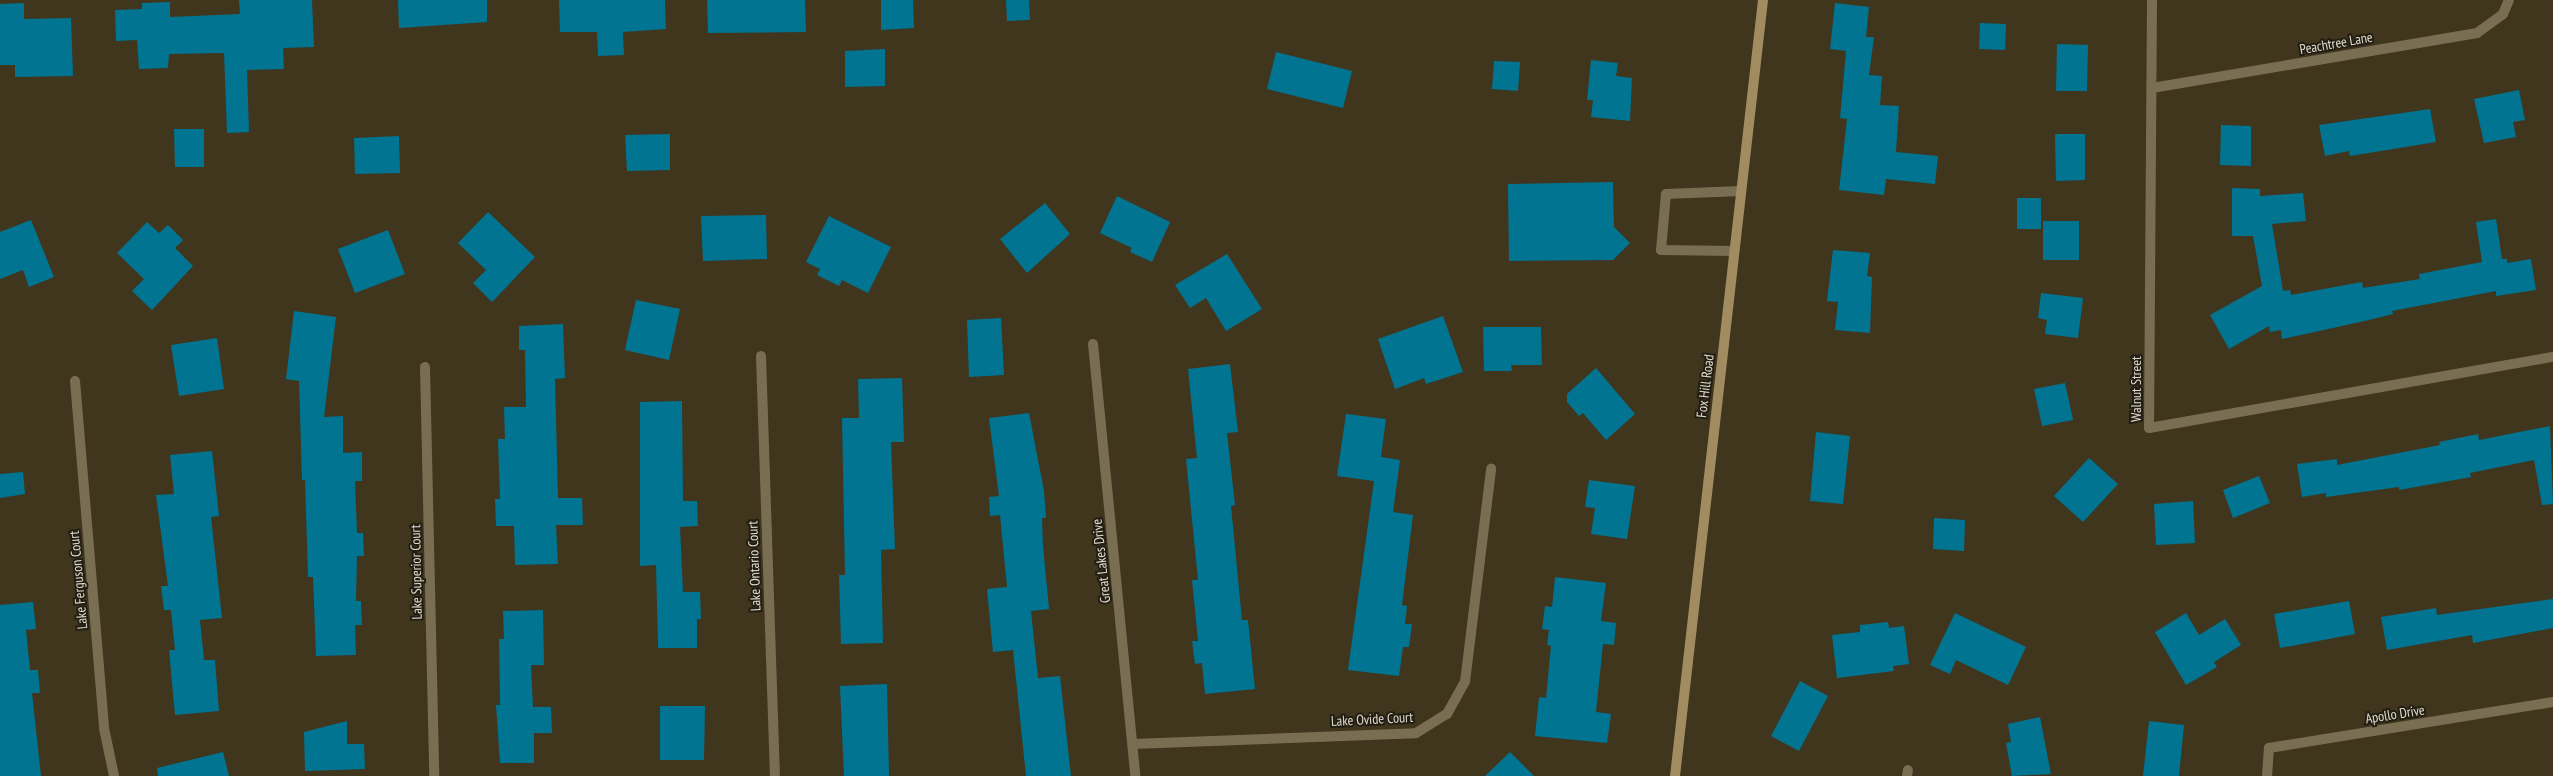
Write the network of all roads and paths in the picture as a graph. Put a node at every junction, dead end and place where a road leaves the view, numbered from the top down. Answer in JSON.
{"nodes":[{"id":1,"x":1763,"y":0,"type":"edge"},
{"id":2,"x":2152,"y":0,"type":"edge"},
{"id":3,"x":2509,"y":0,"type":"edge"},
{"id":4,"x":2152,"y":88,"type":"junction"},
{"id":5,"x":1741,"y":191,"type":"junction"},
{"id":6,"x":1734,"y":251,"type":"junction"},
{"id":7,"x":1093,"y":344,"type":"dead end"},
{"id":8,"x":761,"y":356,"type":"dead end"},
{"id":9,"x":2553,"y":357,"type":"edge"},
{"id":10,"x":425,"y":367,"type":"dead end"},
{"id":11,"x":75,"y":381,"type":"dead end"},
{"id":12,"x":1491,"y":469,"type":"dead end"},
{"id":13,"x":2553,"y":702,"type":"edge"},
{"id":14,"x":1133,"y":744,"type":"junction"},
{"id":15,"x":114,"y":776,"type":"edge"},
{"id":16,"x":434,"y":776,"type":"edge"},
{"id":17,"x":775,"y":776,"type":"edge"},
{"id":18,"x":1135,"y":776,"type":"edge"},
{"id":19,"x":1674,"y":776,"type":"edge"},
{"id":20,"x":2267,"y":776,"type":"edge"}],
"edges":[{"from":1,"to":5,"type":"main road","name":"Fox Hill Road"},
{"from":2,"to":4,"type":"street","name":"Walnut Street"},
{"from":3,"to":4,"type":"street","name":"Peachtree Lane"},
{"from":4,"to":9,"type":"street","name":"Walnut Street"},
{"from":5,"to":6,"type":"main road","name":"Fox Hill Road"},
{"from":5,"to":6,"type":"street"},
{"from":6,"to":19,"type":"main road","name":"Fox Hill Road"},
{"from":7,"to":14,"type":"street","name":"Great Lakes Drive"},
{"from":8,"to":17,"type":"street","name":"Lake Ontario Court"},
{"from":10,"to":16,"type":"street","name":"Lake Superior Court"},
{"from":11,"to":15,"type":"street","name":"Lake Ferguson Court"},
{"from":12,"to":14,"type":"street","name":"Lake Ovide Court"},
{"from":13,"to":20,"type":"street","name":"Apollo Drive"},
{"from":14,"to":18,"type":"street","name":"Great Lakes Drive"}]}
